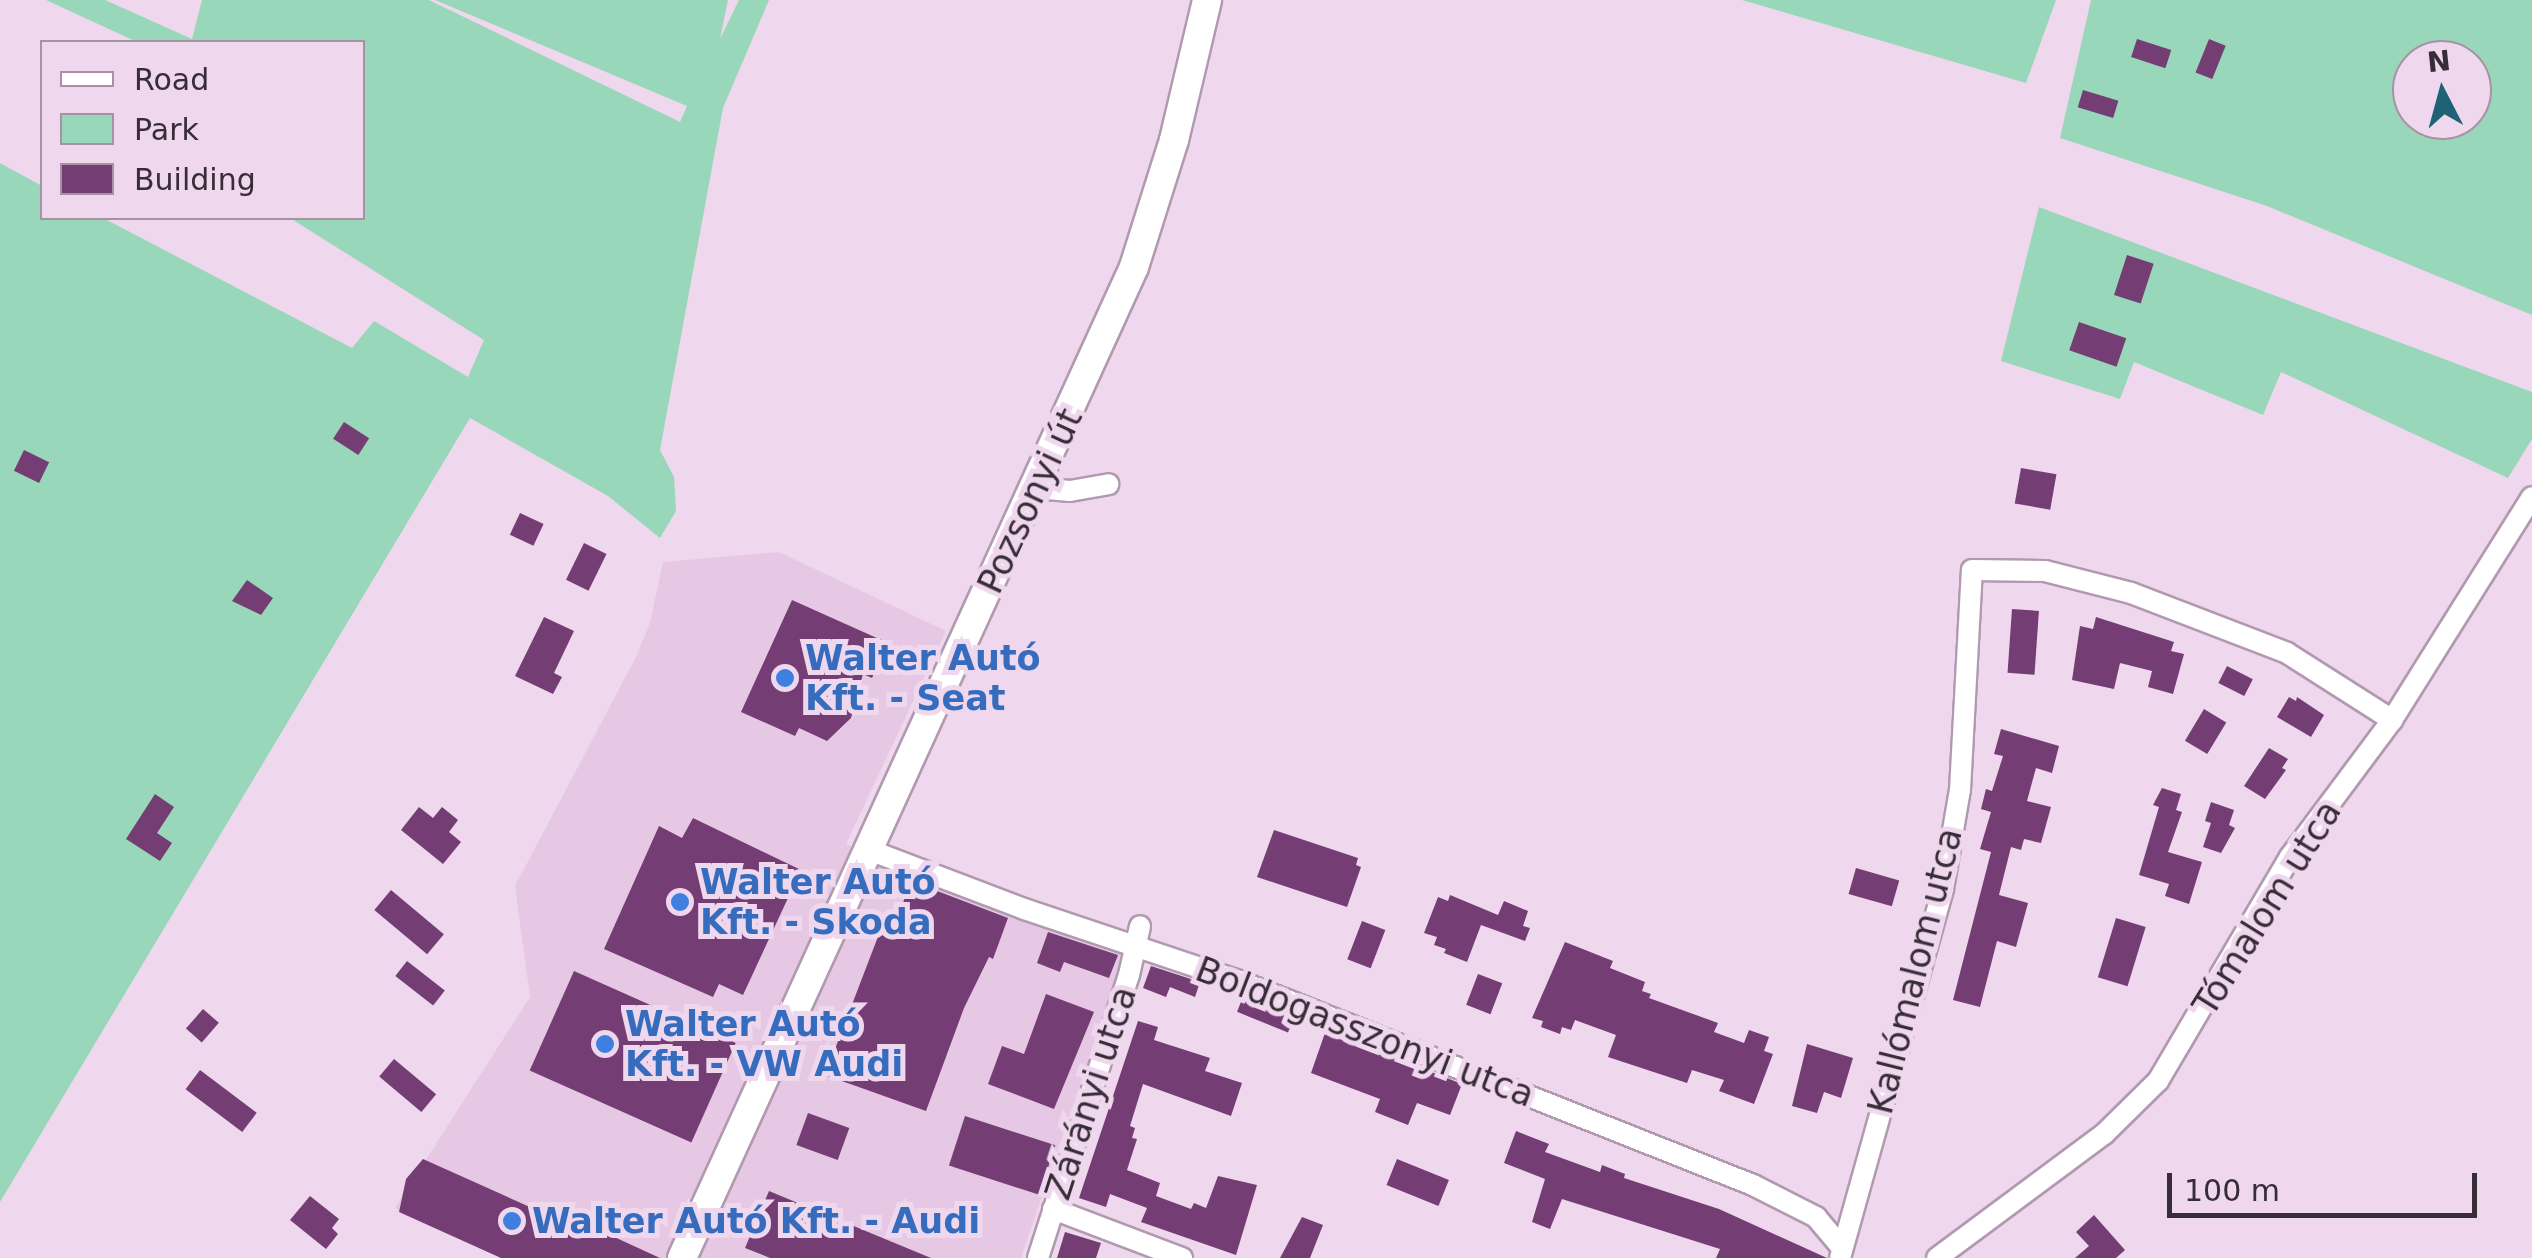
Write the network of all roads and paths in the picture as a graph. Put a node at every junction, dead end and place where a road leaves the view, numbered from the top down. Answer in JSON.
{"nodes":[{"id":1,"x":1207,"y":0,"type":"edge"},
{"id":2,"x":1108,"y":484,"type":"dead end"},
{"id":3,"x":1036,"y":488,"type":"junction"},
{"id":4,"x":2532,"y":497,"type":"edge"},
{"id":5,"x":2392,"y":720,"type":"junction"},
{"id":6,"x":869,"y":850,"type":"junction"},
{"id":7,"x":1138,"y":935,"type":"junction"},
{"id":8,"x":1053,"y":1209,"type":"junction"},
{"id":9,"x":1841,"y":1253,"type":"edge"},
{"id":10,"x":682,"y":1258,"type":"edge"},
{"id":11,"x":1038,"y":1258,"type":"edge"},
{"id":12,"x":1182,"y":1258,"type":"edge"},
{"id":13,"x":1937,"y":1258,"type":"edge"}],
"edges":[{"from":1,"to":3,"type":"main road","name":"Pozsonyi út"},
{"from":2,"to":3,"type":"street"},
{"from":3,"to":6,"type":"main road","name":"Pozsonyi út"},
{"from":4,"to":5,"type":"street","name":"Tómalom utca"},
{"from":5,"to":9,"type":"street","name":"Kallómalom utca"},
{"from":5,"to":13,"type":"street","name":"Tómalom utca"},
{"from":6,"to":7,"type":"street","name":"Boldogasszonyi utca"},
{"from":6,"to":10,"type":"main road","name":"Pozsonyi út"},
{"from":7,"to":8,"type":"street","name":"Zárányi utca"},
{"from":7,"to":9,"type":"street","name":"Boldogasszonyi utca"},
{"from":8,"to":11,"type":"street","name":"Zárányi utca"},
{"from":8,"to":12,"type":"street"}]}
